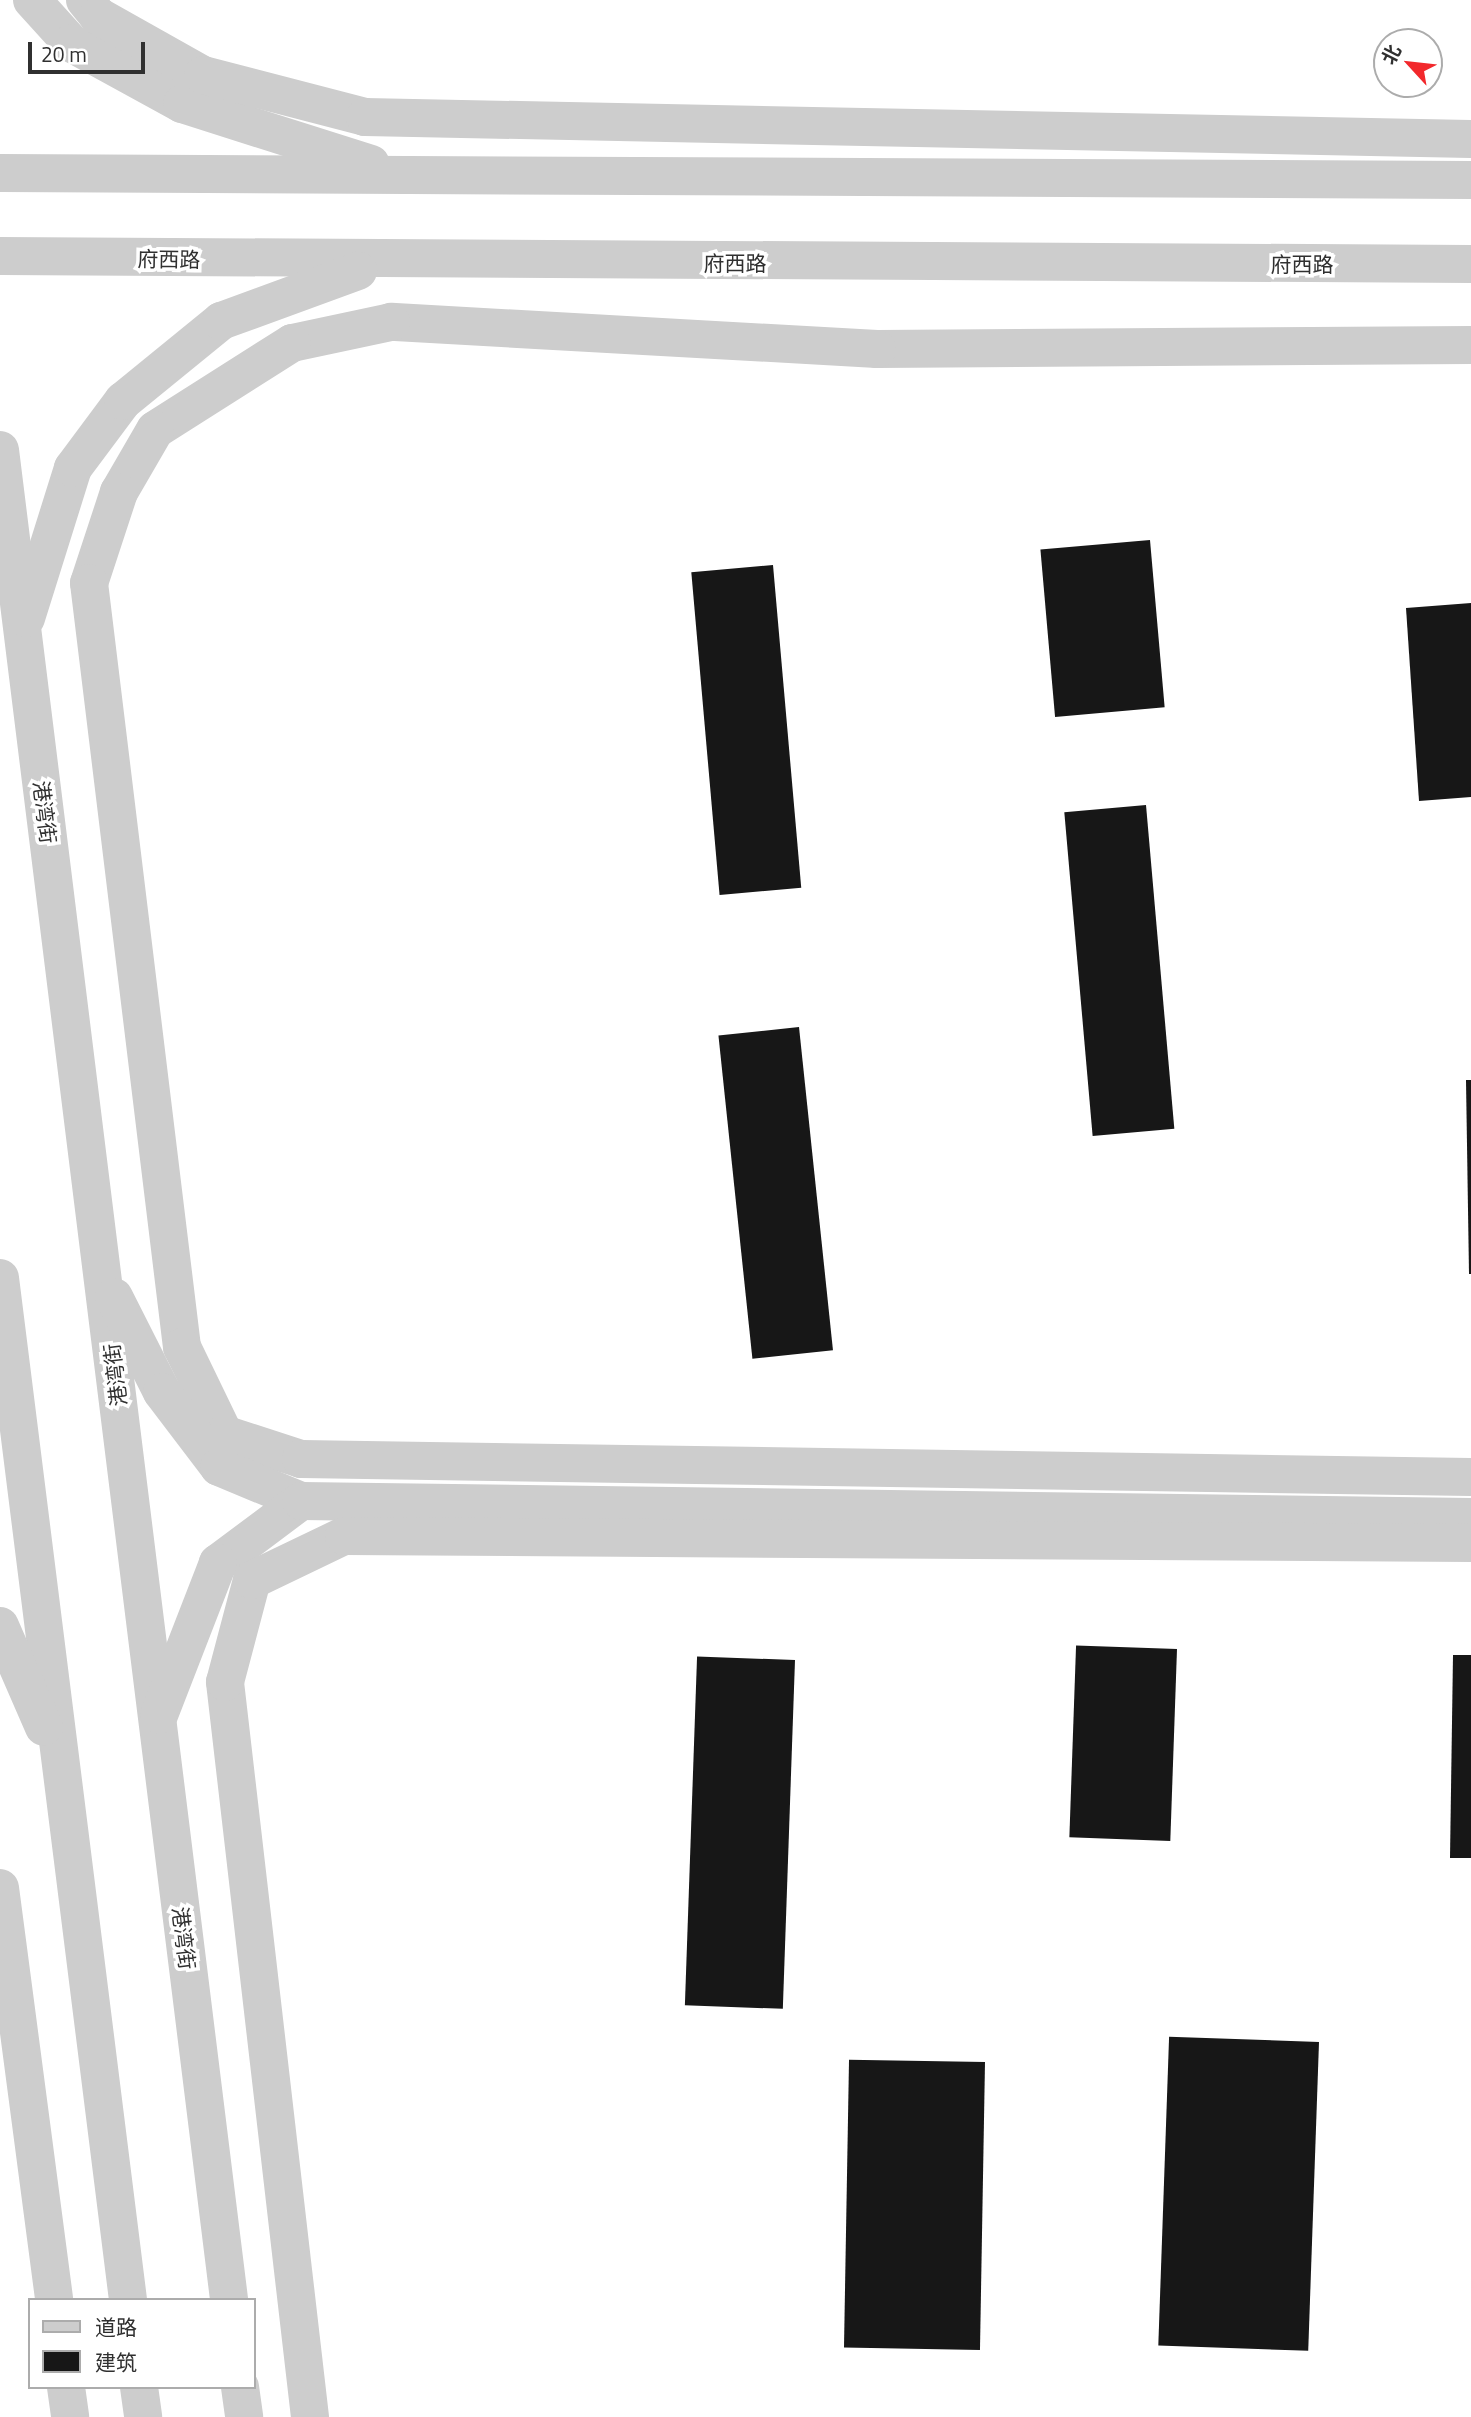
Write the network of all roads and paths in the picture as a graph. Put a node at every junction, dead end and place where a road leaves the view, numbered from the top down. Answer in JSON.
{"nodes":[{"id":1,"x":32,"y":0,"type":"edge"},
{"id":2,"x":85,"y":0,"type":"edge"},
{"id":3,"x":1471,"y":139,"type":"edge"},
{"id":4,"x":0,"y":173,"type":"edge"},
{"id":5,"x":406,"y":175,"type":"junction"},
{"id":6,"x":1471,"y":180,"type":"edge"},
{"id":7,"x":0,"y":256,"type":"edge"},
{"id":8,"x":380,"y":262,"type":"junction"},
{"id":9,"x":1471,"y":264,"type":"edge"},
{"id":10,"x":1471,"y":345,"type":"edge"},
{"id":11,"x":0,"y":450,"type":"edge"},
{"id":12,"x":22,"y":630,"type":"junction"},
{"id":13,"x":102,"y":1274,"type":"junction"},
{"id":14,"x":0,"y":1278,"type":"edge"},
{"id":15,"x":1471,"y":1477,"type":"edge"},
{"id":16,"x":301,"y":1501,"type":"junction"},
{"id":17,"x":1471,"y":1517,"type":"edge"},
{"id":18,"x":1471,"y":1543,"type":"edge"},
{"id":19,"x":0,"y":1626,"type":"edge"},
{"id":20,"x":157,"y":1720,"type":"junction"},
{"id":21,"x":61,"y":1768,"type":"junction"},
{"id":22,"x":0,"y":1888,"type":"edge"},
{"id":23,"x":54,"y":2298,"type":"edge"},
{"id":24,"x":128,"y":2298,"type":"edge"},
{"id":25,"x":229,"y":2298,"type":"edge"},
{"id":26,"x":66,"y":2389,"type":"edge"},
{"id":27,"x":139,"y":2389,"type":"edge"},
{"id":28,"x":240,"y":2389,"type":"edge"},
{"id":29,"x":70,"y":2417,"type":"edge"},
{"id":30,"x":143,"y":2417,"type":"edge"},
{"id":31,"x":244,"y":2417,"type":"edge"},
{"id":32,"x":310,"y":2417,"type":"edge"}],
"edges":[{"from":1,"to":5,"type":"street"},
{"from":2,"to":3,"type":"street"},
{"from":4,"to":5,"type":"street"},
{"from":5,"to":6,"type":"street"},
{"from":7,"to":8,"type":"street","name":"府西路"},
{"from":8,"to":9,"type":"street","name":"府西路"},
{"from":8,"to":12,"type":"street"},
{"from":10,"to":15,"type":"street"},
{"from":11,"to":12,"type":"street","name":"港湾街"},
{"from":12,"to":13,"type":"street","name":"港湾街"},
{"from":13,"to":16,"type":"street"},
{"from":13,"to":20,"type":"street","name":"港湾街"},
{"from":14,"to":21,"type":"street"},
{"from":16,"to":17,"type":"street"},
{"from":16,"to":20,"type":"street"},
{"from":18,"to":32,"type":"street"},
{"from":19,"to":21,"type":"street"},
{"from":20,"to":25,"type":"street","name":"港湾街"},
{"from":21,"to":24,"type":"street"},
{"from":22,"to":23,"type":"street"},
{"from":26,"to":29,"type":"street"},
{"from":27,"to":30,"type":"street"},
{"from":28,"to":31,"type":"street"}]}
